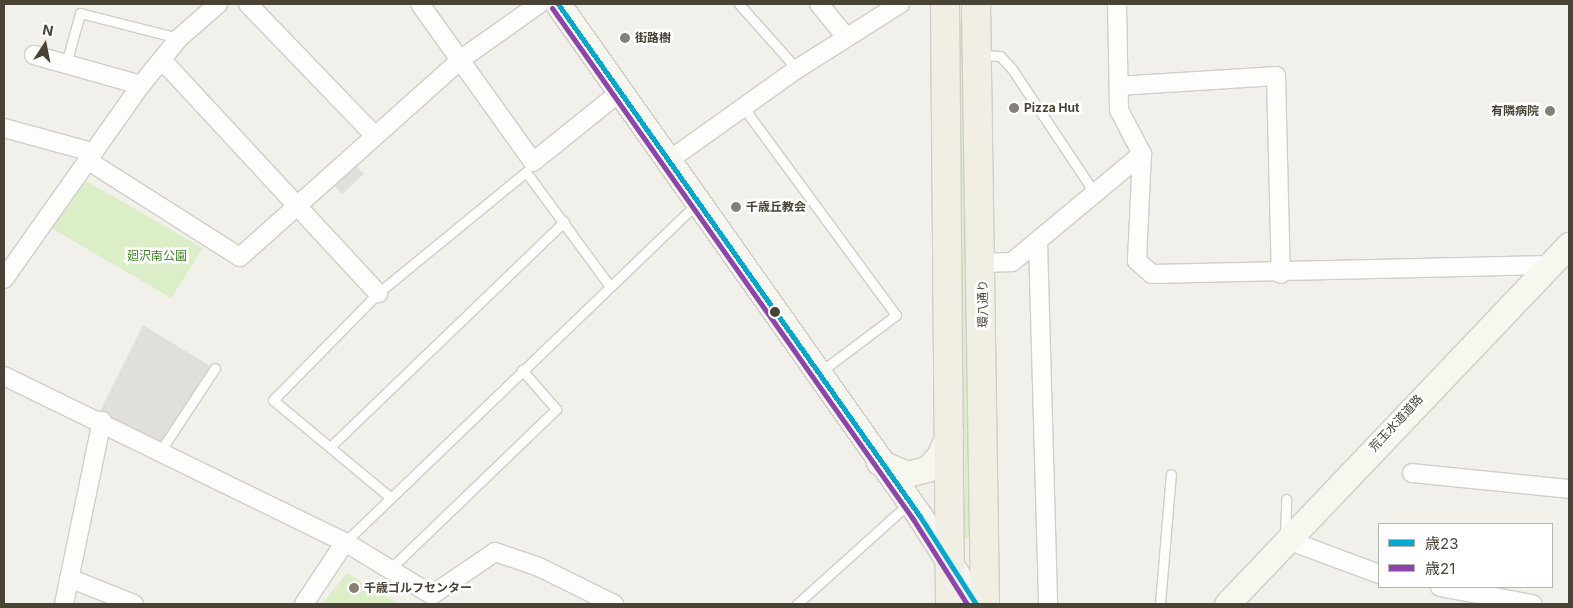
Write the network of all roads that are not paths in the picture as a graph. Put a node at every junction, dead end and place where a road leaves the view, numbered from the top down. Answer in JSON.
{"nodes":[{"id":1,"x":218,"y":4,"type":"edge"},
{"id":2,"x":248,"y":4,"type":"edge"},
{"id":3,"x":420,"y":4,"type":"edge"},
{"id":4,"x":539,"y":4,"type":"edge"},
{"id":5,"x":558,"y":4,"type":"edge"},
{"id":6,"x":739,"y":4,"type":"edge"},
{"id":7,"x":819,"y":4,"type":"edge"},
{"id":8,"x":900,"y":4,"type":"edge"},
{"id":9,"x":945,"y":4,"type":"edge"},
{"id":10,"x":976,"y":4,"type":"edge"},
{"id":11,"x":1116,"y":4,"type":"edge"},
{"id":12,"x":846,"y":37,"type":"junction"},
{"id":13,"x":179,"y":38,"type":"junction"},
{"id":14,"x":34,"y":55,"type":"dead end"},
{"id":15,"x":979,"y":55,"type":"junction"},
{"id":16,"x":162,"y":60,"type":"junction"},
{"id":17,"x":460,"y":60,"type":"junction"},
{"id":18,"x":66,"y":64,"type":"junction"},
{"id":19,"x":797,"y":69,"type":"junction"},
{"id":20,"x":141,"y":85,"type":"junction"},
{"id":21,"x":1119,"y":86,"type":"junction"},
{"id":22,"x":620,"y":92,"type":"junction"},
{"id":23,"x":743,"y":107,"type":"junction"},
{"id":24,"x":4,"y":128,"type":"edge"},
{"id":25,"x":375,"y":136,"type":"junction"},
{"id":26,"x":1142,"y":154,"type":"junction"},
{"id":27,"x":90,"y":156,"type":"junction"},
{"id":28,"x":668,"y":161,"type":"junction"},
{"id":29,"x":1094,"y":192,"type":"junction"},
{"id":30,"x":697,"y":203,"type":"junction"},
{"id":31,"x":298,"y":206,"type":"junction"},
{"id":32,"x":564,"y":222,"type":"junction"},
{"id":33,"x":1038,"y":242,"type":"junction"},
{"id":34,"x":1561,"y":257,"type":"edge"},
{"id":35,"x":983,"y":263,"type":"junction"},
{"id":36,"x":1281,"y":274,"type":"junction"},
{"id":37,"x":4,"y":280,"type":"edge"},
{"id":38,"x":608,"y":285,"type":"junction"},
{"id":39,"x":378,"y":293,"type":"junction"},
{"id":40,"x":215,"y":368,"type":"dead end"},
{"id":41,"x":522,"y":370,"type":"junction"},
{"id":42,"x":818,"y":374,"type":"junction"},
{"id":43,"x":4,"y":376,"type":"edge"},
{"id":44,"x":102,"y":421,"type":"junction"},
{"id":45,"x":950,"y":430,"type":"junction"},
{"id":46,"x":330,"y":447,"type":"junction"},
{"id":47,"x":161,"y":450,"type":"junction"},
{"id":48,"x":879,"y":462,"type":"junction"},
{"id":49,"x":1412,"y":473,"type":"dead end"},
{"id":50,"x":1171,"y":474,"type":"dead end"},
{"id":51,"x":1569,"y":489,"type":"edge"},
{"id":52,"x":391,"y":498,"type":"junction"},
{"id":53,"x":1286,"y":499,"type":"dead end"},
{"id":54,"x":909,"y":503,"type":"junction"},
{"id":55,"x":1285,"y":539,"type":"junction"},
{"id":56,"x":345,"y":542,"type":"junction"},
{"id":57,"x":950,"y":564,"type":"junction"},
{"id":58,"x":392,"y":567,"type":"junction"},
{"id":59,"x":1378,"y":574,"type":"edge"},
{"id":60,"x":69,"y":578,"type":"junction"},
{"id":61,"x":1445,"y":588,"type":"edge"},
{"id":62,"x":64,"y":604,"type":"edge"},
{"id":63,"x":134,"y":604,"type":"edge"},
{"id":64,"x":304,"y":604,"type":"edge"},
{"id":65,"x":614,"y":604,"type":"edge"},
{"id":66,"x":797,"y":604,"type":"edge"},
{"id":67,"x":950,"y":604,"type":"edge"},
{"id":68,"x":976,"y":604,"type":"edge"},
{"id":69,"x":985,"y":604,"type":"edge"},
{"id":70,"x":1048,"y":604,"type":"edge"},
{"id":71,"x":1160,"y":604,"type":"edge"},
{"id":72,"x":1226,"y":604,"type":"edge"},
{"id":73,"x":1532,"y":604,"type":"edge"}],
"edges":[{"from":1,"to":13,"type":"street"},
{"from":2,"to":25,"type":"street"},
{"from":3,"to":17,"type":"street"},
{"from":4,"to":17,"type":"street"},
{"from":5,"to":22,"type":"street"},
{"from":6,"to":19,"type":"lane"},
{"from":7,"to":12,"type":"street"},
{"from":8,"to":12,"type":"street"},
{"from":9,"to":45,"type":"main road"},
{"from":10,"to":15,"type":"main road","name":"環八通り"},
{"from":11,"to":21,"type":"street"},
{"from":12,"to":19,"type":"street"},
{"from":13,"to":16,"type":"street"},
{"from":13,"to":18,"type":"lane"},
{"from":14,"to":18,"type":"street"},
{"from":15,"to":29,"type":"lane"},
{"from":15,"to":35,"type":"main road","name":"環八通り"},
{"from":16,"to":20,"type":"street"},
{"from":16,"to":31,"type":"street"},
{"from":17,"to":22,"type":"street"},
{"from":17,"to":25,"type":"street"},
{"from":18,"to":20,"type":"street"},
{"from":19,"to":23,"type":"street"},
{"from":20,"to":27,"type":"street"},
{"from":21,"to":26,"type":"street"},
{"from":21,"to":36,"type":"street"},
{"from":22,"to":28,"type":"street"},
{"from":23,"to":28,"type":"street"},
{"from":23,"to":42,"type":"lane"},
{"from":24,"to":27,"type":"street"},
{"from":25,"to":31,"type":"street"},
{"from":26,"to":29,"type":"street"},
{"from":26,"to":36,"type":"street"},
{"from":27,"to":31,"type":"street"},
{"from":27,"to":37,"type":"street"},
{"from":28,"to":30,"type":"street"},
{"from":29,"to":33,"type":"street"},
{"from":30,"to":38,"type":"lane"},
{"from":30,"to":42,"type":"street"},
{"from":31,"to":39,"type":"street"},
{"from":32,"to":38,"type":"lane"},
{"from":32,"to":39,"type":"lane"},
{"from":32,"to":46,"type":"lane"},
{"from":33,"to":35,"type":"street"},
{"from":33,"to":70,"type":"street"},
{"from":34,"to":36,"type":"street"},
{"from":34,"to":55,"type":"street","name":"荒玉水道道路"},
{"from":35,"to":69,"type":"main road","name":"環八通り"},
{"from":38,"to":41,"type":"lane"},
{"from":39,"to":46,"type":"lane"},
{"from":40,"to":47,"type":"lane"},
{"from":41,"to":52,"type":"lane"},
{"from":41,"to":58,"type":"lane"},
{"from":42,"to":48,"type":"street"},
{"from":43,"to":44,"type":"street"},
{"from":44,"to":47,"type":"street"},
{"from":44,"to":60,"type":"street"},
{"from":45,"to":48,"type":"street"},
{"from":45,"to":57,"type":"main road"},
{"from":46,"to":52,"type":"lane"},
{"from":47,"to":56,"type":"street"},
{"from":48,"to":54,"type":"street"},
{"from":49,"to":51,"type":"street"},
{"from":50,"to":71,"type":"lane"},
{"from":52,"to":56,"type":"lane"},
{"from":53,"to":55,"type":"lane"},
{"from":54,"to":57,"type":"street"},
{"from":54,"to":66,"type":"lane"},
{"from":55,"to":59,"type":"street"},
{"from":55,"to":72,"type":"street","name":"荒玉水道道路"},
{"from":56,"to":58,"type":"street"},
{"from":56,"to":64,"type":"street"},
{"from":57,"to":67,"type":"main road"},
{"from":57,"to":68,"type":"street"},
{"from":58,"to":65,"type":"street"},
{"from":60,"to":62,"type":"street"},
{"from":60,"to":63,"type":"street"},
{"from":61,"to":73,"type":"street"}]}
